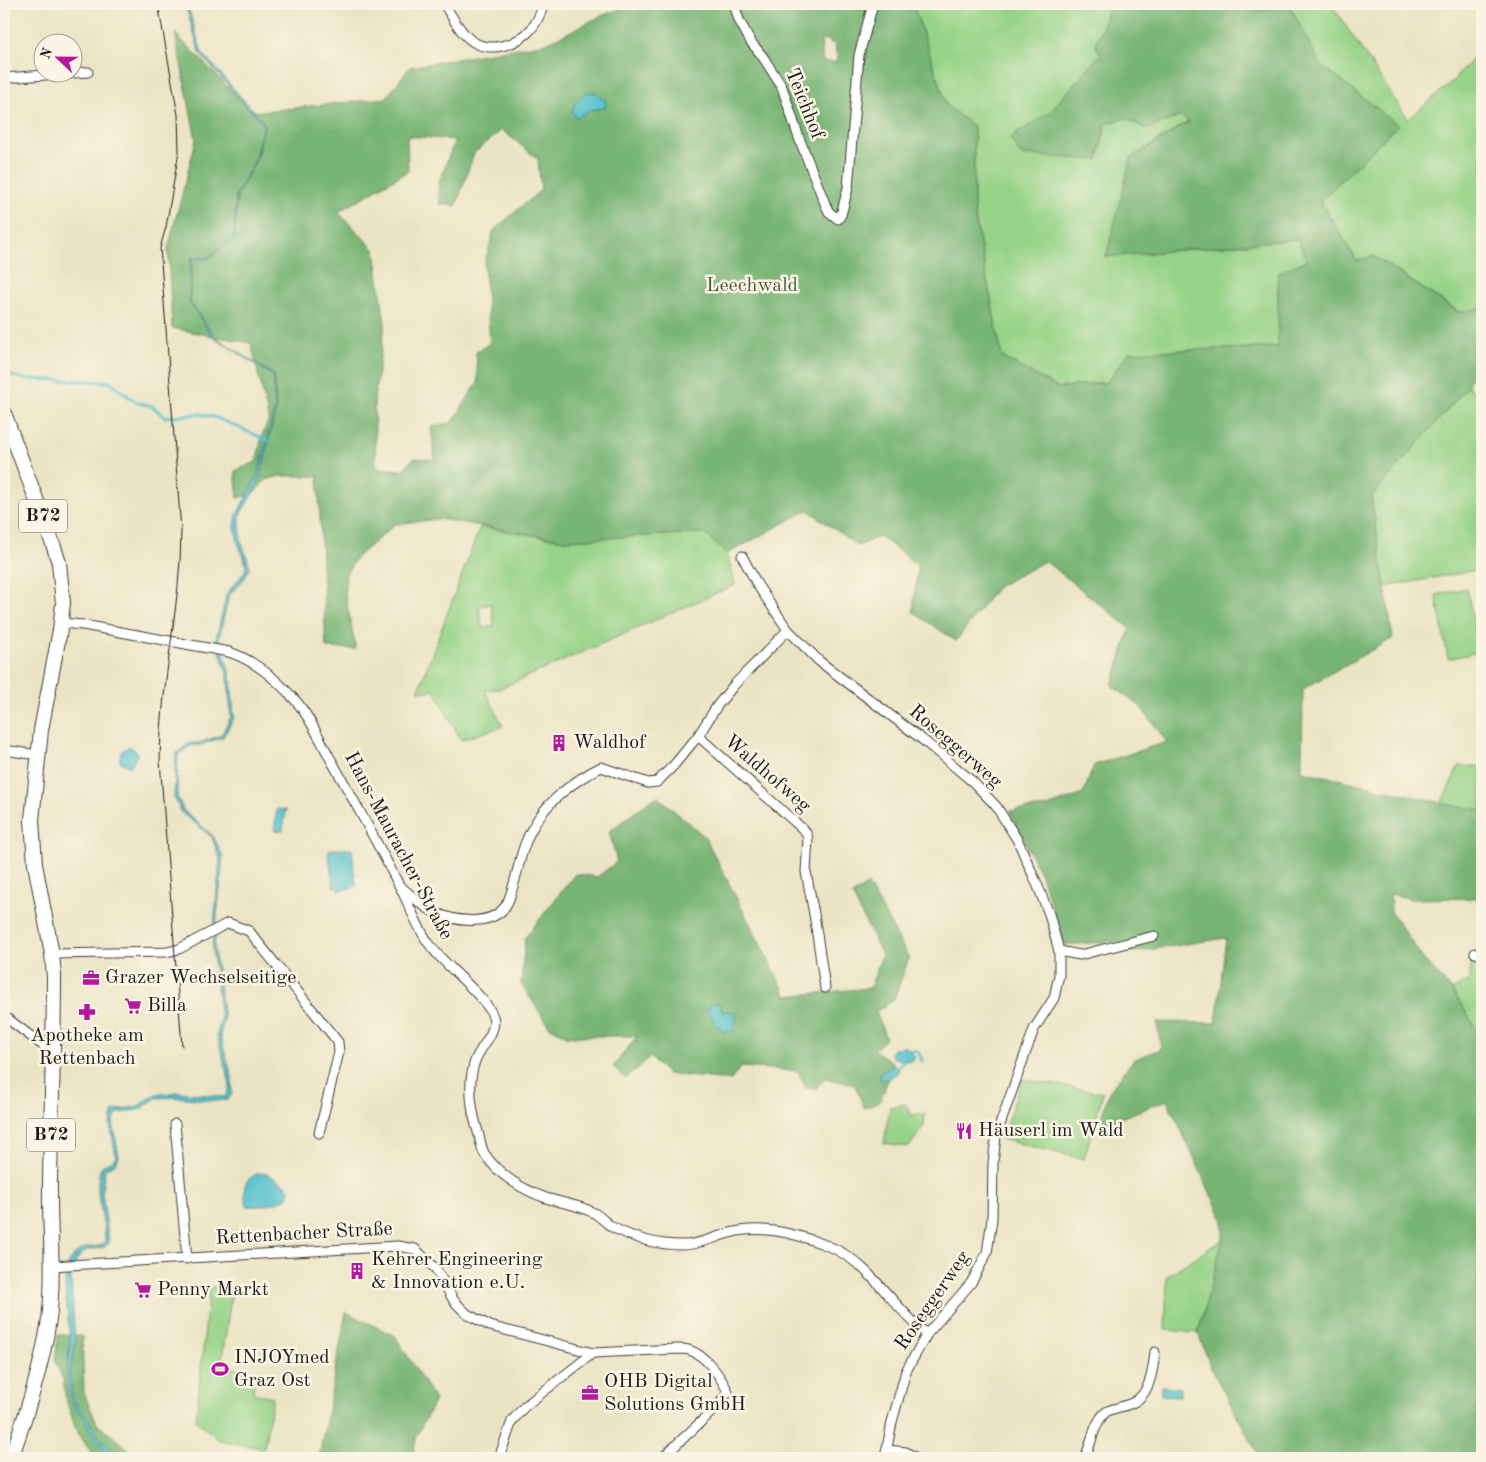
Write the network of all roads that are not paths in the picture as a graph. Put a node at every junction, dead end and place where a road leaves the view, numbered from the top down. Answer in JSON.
{"nodes":[{"id":1,"x":444,"y":4,"type":"edge"},
{"id":2,"x":544,"y":4,"type":"edge"},
{"id":3,"x":734,"y":4,"type":"edge"},
{"id":4,"x":872,"y":4,"type":"edge"},
{"id":5,"x":88,"y":72,"type":"dead end"},
{"id":6,"x":4,"y":78,"type":"edge"},
{"id":7,"x":4,"y":413,"type":"edge"},
{"id":8,"x":742,"y":556,"type":"dead end"},
{"id":9,"x":61,"y":623,"type":"junction"},
{"id":10,"x":788,"y":630,"type":"junction"},
{"id":11,"x":698,"y":736,"type":"junction"},
{"id":12,"x":4,"y":750,"type":"edge"},
{"id":13,"x":38,"y":755,"type":"junction"},
{"id":14,"x":399,"y":886,"type":"junction"},
{"id":15,"x":1154,"y":936,"type":"dead end"},
{"id":16,"x":1059,"y":951,"type":"junction"},
{"id":17,"x":52,"y":954,"type":"junction"},
{"id":18,"x":825,"y":988,"type":"dead end"},
{"id":19,"x":4,"y":1016,"type":"edge"},
{"id":20,"x":53,"y":1047,"type":"junction"},
{"id":21,"x":174,"y":1124,"type":"dead end"},
{"id":22,"x":319,"y":1133,"type":"dead end"},
{"id":23,"x":187,"y":1259,"type":"junction"},
{"id":24,"x":51,"y":1266,"type":"junction"},
{"id":25,"x":927,"y":1334,"type":"junction"},
{"id":26,"x":593,"y":1352,"type":"junction"},
{"id":27,"x":1155,"y":1352,"type":"dead end"},
{"id":28,"x":886,"y":1454,"type":"edge"},
{"id":29,"x":11,"y":1458,"type":"edge"},
{"id":30,"x":499,"y":1458,"type":"edge"},
{"id":31,"x":662,"y":1458,"type":"edge"},
{"id":32,"x":916,"y":1458,"type":"edge"},
{"id":33,"x":1085,"y":1458,"type":"edge"}],
"edges":[{"from":1,"to":2,"type":"street"},
{"from":3,"to":4,"type":"street","name":"Teichhof"},
{"from":5,"to":6,"type":"street"},
{"from":7,"to":9,"type":"main road","number":"B72"},
{"from":8,"to":10,"type":"street","name":"Roseggerweg"},
{"from":9,"to":13,"type":"main road","number":"B72"},
{"from":9,"to":14,"type":"street","name":"Hans-Mauracher-Straße"},
{"from":10,"to":11,"type":"street","name":"Waldhofweg"},
{"from":10,"to":16,"type":"street","name":"Roseggerweg"},
{"from":11,"to":14,"type":"street","name":"Waldhofweg"},
{"from":11,"to":18,"type":"street","name":"Waldhofweg"},
{"from":12,"to":13,"type":"street"},
{"from":13,"to":17,"type":"main road","number":"B72"},
{"from":14,"to":25,"type":"street","name":"Hans-Mauracher-Straße"},
{"from":15,"to":16,"type":"street"},
{"from":16,"to":25,"type":"street","name":"Roseggerweg"},
{"from":17,"to":20,"type":"main road","number":"B72"},
{"from":17,"to":22,"type":"street"},
{"from":19,"to":20,"type":"street"},
{"from":20,"to":24,"type":"main road","number":"B72"},
{"from":21,"to":23,"type":"street","name":"Rettenbacher Straße"},
{"from":23,"to":24,"type":"street","name":"Rettenbacher Straße"},
{"from":23,"to":26,"type":"street","name":"Rettenbacher Straße"},
{"from":24,"to":29,"type":"main road","number":"B72"},
{"from":25,"to":28,"type":"street","name":"Roseggerweg"},
{"from":26,"to":30,"type":"street"},
{"from":26,"to":31,"type":"street","name":"Rettenbacher Straße"},
{"from":27,"to":33,"type":"street"},
{"from":28,"to":32,"type":"street","name":"Roseggerweg"}]}
